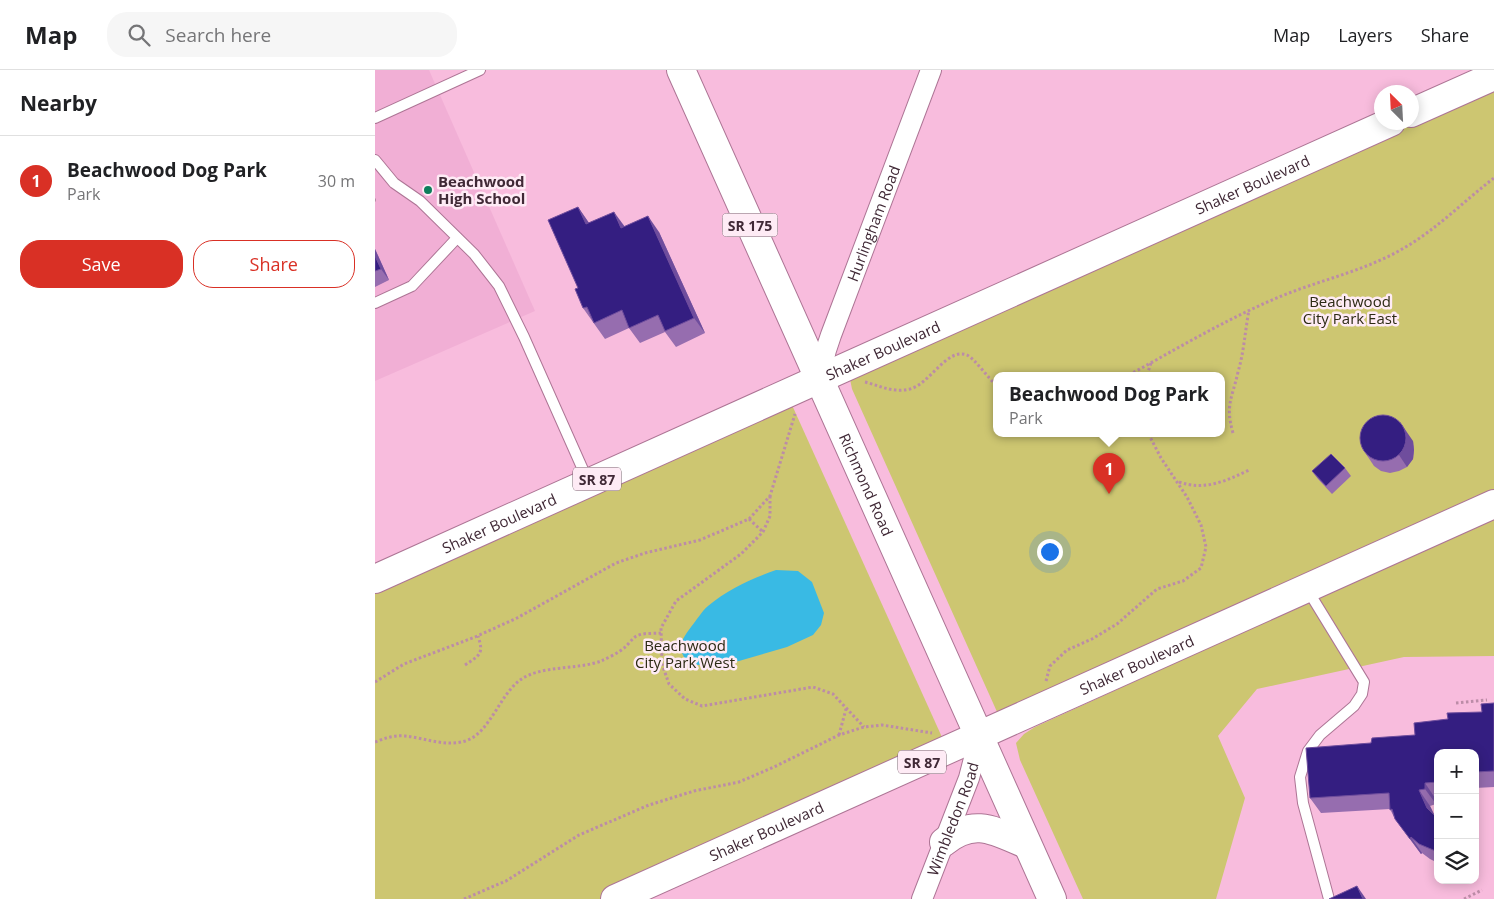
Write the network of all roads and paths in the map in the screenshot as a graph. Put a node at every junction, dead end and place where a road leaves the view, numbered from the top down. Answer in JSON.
{"nodes":[{"id":1,"x":480,"y":70,"type":"edge"},
{"id":2,"x":681,"y":70,"type":"edge"},
{"id":3,"x":931,"y":70,"type":"edge"},
{"id":4,"x":1494,"y":76,"type":"edge"},
{"id":5,"x":1419,"y":109,"type":"edge"},
{"id":6,"x":375,"y":118,"type":"edge"},
{"id":7,"x":1374,"y":130,"type":"edge"},
{"id":8,"x":375,"y":160,"type":"edge"},
{"id":9,"x":1494,"y":178,"type":"edge"},
{"id":10,"x":457,"y":238,"type":"junction"},
{"id":11,"x":375,"y":303,"type":"edge"},
{"id":12,"x":1249,"y":310,"type":"junction"},
{"id":13,"x":1151,"y":362,"type":"junction"},
{"id":14,"x":1134,"y":372,"type":"edge"},
{"id":15,"x":1148,"y":372,"type":"edge"},
{"id":16,"x":819,"y":379,"type":"junction"},
{"id":17,"x":859,"y":383,"type":"dead end"},
{"id":18,"x":993,"y":383,"type":"edge"},
{"id":19,"x":796,"y":410,"type":"dead end"},
{"id":20,"x":1233,"y":434,"type":"dead end"},
{"id":21,"x":1150,"y":437,"type":"edge"},
{"id":22,"x":1249,"y":470,"type":"dead end"},
{"id":23,"x":1177,"y":482,"type":"junction"},
{"id":24,"x":589,"y":483,"type":"junction"},
{"id":25,"x":770,"y":496,"type":"junction"},
{"id":26,"x":1494,"y":504,"type":"edge"},
{"id":27,"x":749,"y":519,"type":"junction"},
{"id":28,"x":763,"y":532,"type":"junction"},
{"id":29,"x":375,"y":579,"type":"edge"},
{"id":30,"x":1306,"y":588,"type":"junction"},
{"id":31,"x":661,"y":633,"type":"junction"},
{"id":32,"x":478,"y":636,"type":"junction"},
{"id":33,"x":465,"y":665,"type":"dead end"},
{"id":34,"x":375,"y":682,"type":"edge"},
{"id":35,"x":1042,"y":686,"type":"dead end"},
{"id":36,"x":1487,"y":700,"type":"dead end"},
{"id":37,"x":1456,"y":703,"type":"dead end"},
{"id":38,"x":846,"y":708,"type":"junction"},
{"id":39,"x":864,"y":728,"type":"junction"},
{"id":40,"x":839,"y":735,"type":"junction"},
{"id":41,"x":941,"y":735,"type":"dead end"},
{"id":42,"x":978,"y":736,"type":"junction"},
{"id":43,"x":375,"y":742,"type":"edge"},
{"id":44,"x":944,"y":842,"type":"junction"},
{"id":45,"x":1026,"y":844,"type":"junction"},
{"id":46,"x":1482,"y":890,"type":"dead end"},
{"id":47,"x":463,"y":899,"type":"edge"},
{"id":48,"x":615,"y":899,"type":"edge"},
{"id":49,"x":922,"y":899,"type":"edge"},
{"id":50,"x":1052,"y":899,"type":"edge"},
{"id":51,"x":1329,"y":899,"type":"edge"},
{"id":52,"x":1464,"y":899,"type":"edge"}],
"edges":[{"from":1,"to":6,"type":"lane"},
{"from":2,"to":16,"type":"main road","name":"Richmond Road","number":"SR 175"},
{"from":3,"to":16,"type":"street","name":"Hurlingham Road"},
{"from":4,"to":5,"type":"main road"},
{"from":7,"to":16,"type":"main road","name":"Shaker Boulevard"},
{"from":8,"to":10,"type":"lane"},
{"from":9,"to":12,"type":"path"},
{"from":10,"to":11,"type":"lane"},
{"from":10,"to":24,"type":"lane"},
{"from":12,"to":13,"type":"path"},
{"from":12,"to":20,"type":"path"},
{"from":13,"to":14,"type":"path"},
{"from":13,"to":15,"type":"path"},
{"from":16,"to":24,"type":"main road","name":"Shaker Boulevard","number":"SR 87"},
{"from":16,"to":42,"type":"main road","name":"Richmond Road"},
{"from":17,"to":18,"type":"path"},
{"from":19,"to":25,"type":"path"},
{"from":21,"to":23,"type":"path"},
{"from":22,"to":23,"type":"path"},
{"from":23,"to":35,"type":"path"},
{"from":24,"to":29,"type":"main road","name":"Shaker Boulevard","number":"SR 87"},
{"from":25,"to":27,"type":"path"},
{"from":25,"to":28,"type":"path"},
{"from":26,"to":30,"type":"main road","name":"Shaker Boulevard"},
{"from":27,"to":28,"type":"path"},
{"from":27,"to":32,"type":"path"},
{"from":28,"to":31,"type":"path"},
{"from":30,"to":42,"type":"main road","name":"Shaker Boulevard"},
{"from":30,"to":51,"type":"lane"},
{"from":31,"to":38,"type":"path"},
{"from":31,"to":43,"type":"path"},
{"from":32,"to":33,"type":"path"},
{"from":32,"to":34,"type":"path"},
{"from":36,"to":37,"type":"path"},
{"from":38,"to":39,"type":"path"},
{"from":38,"to":40,"type":"path"},
{"from":39,"to":40,"type":"path"},
{"from":39,"to":41,"type":"path"},
{"from":40,"to":47,"type":"path"},
{"from":42,"to":44,"type":"street","name":"Wimbledon Road"},
{"from":42,"to":45,"type":"main road","name":"Richmond Road"},
{"from":42,"to":48,"type":"main road","name":"Shaker Boulevard","number":"SR 87"},
{"from":44,"to":45,"type":"main road"},
{"from":44,"to":49,"type":"street","name":"Wimbledon Road"},
{"from":45,"to":50,"type":"main road","name":"Richmond Road"},
{"from":46,"to":52,"type":"path"}]}
